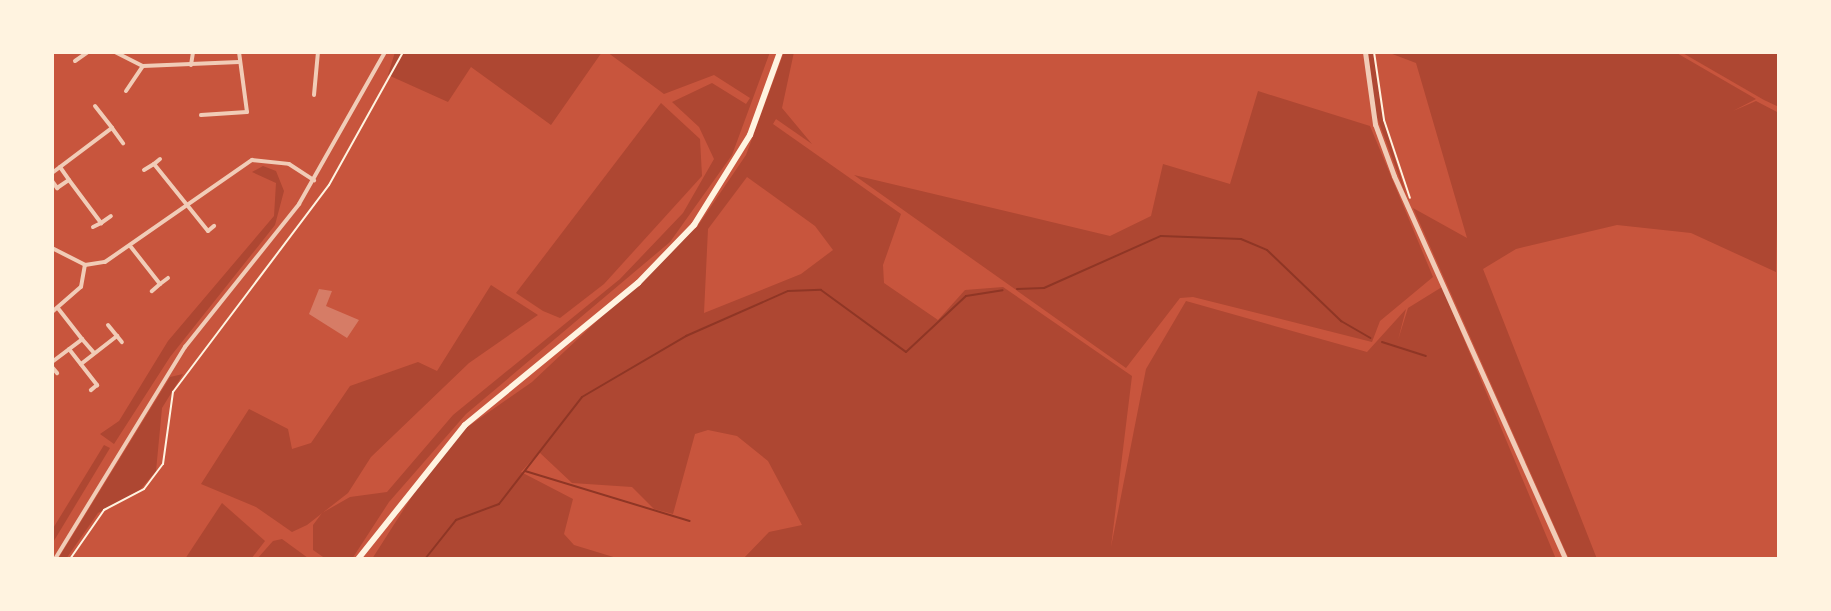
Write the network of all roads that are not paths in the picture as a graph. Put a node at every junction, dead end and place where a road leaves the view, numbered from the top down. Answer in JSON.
{"nodes":[{"id":1,"x":88,"y":52,"type":"edge"},
{"id":2,"x":115,"y":52,"type":"edge"},
{"id":3,"x":193,"y":52,"type":"edge"},
{"id":4,"x":239,"y":52,"type":"edge"},
{"id":5,"x":318,"y":52,"type":"edge"},
{"id":6,"x":385,"y":52,"type":"edge"},
{"id":7,"x":780,"y":52,"type":"edge"},
{"id":8,"x":1365,"y":52,"type":"edge"},
{"id":9,"x":125,"y":55,"type":"edge"},
{"id":10,"x":75,"y":61,"type":"dead end"},
{"id":11,"x":239,"y":62,"type":"junction"},
{"id":12,"x":191,"y":65,"type":"junction"},
{"id":13,"x":143,"y":66,"type":"junction"},
{"id":14,"x":126,"y":91,"type":"dead end"},
{"id":15,"x":314,"y":95,"type":"dead end"},
{"id":16,"x":95,"y":106,"type":"dead end"},
{"id":17,"x":201,"y":115,"type":"dead end"},
{"id":18,"x":112,"y":128,"type":"junction"},
{"id":19,"x":123,"y":143,"type":"dead end"},
{"id":20,"x":160,"y":159,"type":"dead end"},
{"id":21,"x":154,"y":164,"type":"junction"},
{"id":22,"x":60,"y":167,"type":"junction"},
{"id":23,"x":144,"y":170,"type":"dead end"},
{"id":24,"x":52,"y":173,"type":"edge"},
{"id":25,"x":69,"y":180,"type":"junction"},
{"id":26,"x":314,"y":180,"type":"junction"},
{"id":27,"x":52,"y":181,"type":"edge"},
{"id":28,"x":54,"y":190,"type":"edge"},
{"id":29,"x":187,"y":202,"type":"junction"},
{"id":30,"x":111,"y":216,"type":"dead end"},
{"id":31,"x":101,"y":223,"type":"junction"},
{"id":32,"x":214,"y":226,"type":"dead end"},
{"id":33,"x":93,"y":227,"type":"dead end"},
{"id":34,"x":131,"y":247,"type":"junction"},
{"id":35,"x":52,"y":248,"type":"edge"},
{"id":36,"x":85,"y":265,"type":"junction"},
{"id":37,"x":168,"y":278,"type":"dead end"},
{"id":38,"x":160,"y":284,"type":"junction"},
{"id":39,"x":152,"y":291,"type":"dead end"},
{"id":40,"x":58,"y":308,"type":"junction"},
{"id":41,"x":52,"y":312,"type":"edge"},
{"id":42,"x":108,"y":325,"type":"dead end"},
{"id":43,"x":117,"y":336,"type":"junction"},
{"id":44,"x":82,"y":339,"type":"junction"},
{"id":45,"x":122,"y":342,"type":"dead end"},
{"id":46,"x":69,"y":349,"type":"junction"},
{"id":47,"x":94,"y":353,"type":"junction"},
{"id":48,"x":52,"y":364,"type":"edge"},
{"id":49,"x":81,"y":364,"type":"junction"},
{"id":50,"x":57,"y":373,"type":"dead end"},
{"id":51,"x":103,"y":380,"type":"dead end"},
{"id":52,"x":97,"y":385,"type":"junction"},
{"id":53,"x":91,"y":390,"type":"dead end"},
{"id":54,"x":55,"y":559,"type":"edge"},
{"id":55,"x":358,"y":559,"type":"edge"},
{"id":56,"x":1565,"y":559,"type":"edge"}],
"edges":[{"from":1,"to":10,"type":"street"},
{"from":2,"to":9,"type":"street"},
{"from":3,"to":12,"type":"street"},
{"from":4,"to":11,"type":"street"},
{"from":5,"to":15,"type":"street"},
{"from":6,"to":26,"type":"street"},
{"from":7,"to":55,"type":"main road"},
{"from":8,"to":56,"type":"street"},
{"from":9,"to":13,"type":"street"},
{"from":11,"to":12,"type":"street"},
{"from":11,"to":17,"type":"street"},
{"from":12,"to":13,"type":"street"},
{"from":13,"to":14,"type":"street"},
{"from":16,"to":18,"type":"street"},
{"from":18,"to":19,"type":"street"},
{"from":18,"to":22,"type":"street"},
{"from":20,"to":21,"type":"street"},
{"from":21,"to":23,"type":"street"},
{"from":21,"to":29,"type":"street"},
{"from":22,"to":24,"type":"street"},
{"from":22,"to":25,"type":"street"},
{"from":25,"to":28,"type":"street"},
{"from":25,"to":31,"type":"street"},
{"from":26,"to":29,"type":"street"},
{"from":26,"to":54,"type":"street"},
{"from":27,"to":28,"type":"street"},
{"from":29,"to":32,"type":"street"},
{"from":29,"to":34,"type":"street"},
{"from":30,"to":31,"type":"street"},
{"from":31,"to":33,"type":"street"},
{"from":34,"to":36,"type":"street"},
{"from":34,"to":38,"type":"street"},
{"from":35,"to":36,"type":"street"},
{"from":36,"to":40,"type":"street"},
{"from":37,"to":38,"type":"street"},
{"from":38,"to":39,"type":"street"},
{"from":40,"to":41,"type":"street"},
{"from":40,"to":44,"type":"street"},
{"from":42,"to":43,"type":"street"},
{"from":43,"to":45,"type":"street"},
{"from":43,"to":47,"type":"street"},
{"from":44,"to":46,"type":"street"},
{"from":44,"to":47,"type":"street"},
{"from":46,"to":48,"type":"street"},
{"from":46,"to":49,"type":"street"},
{"from":47,"to":49,"type":"street"},
{"from":48,"to":50,"type":"street"},
{"from":49,"to":52,"type":"street"},
{"from":51,"to":52,"type":"street"},
{"from":52,"to":53,"type":"street"}]}
